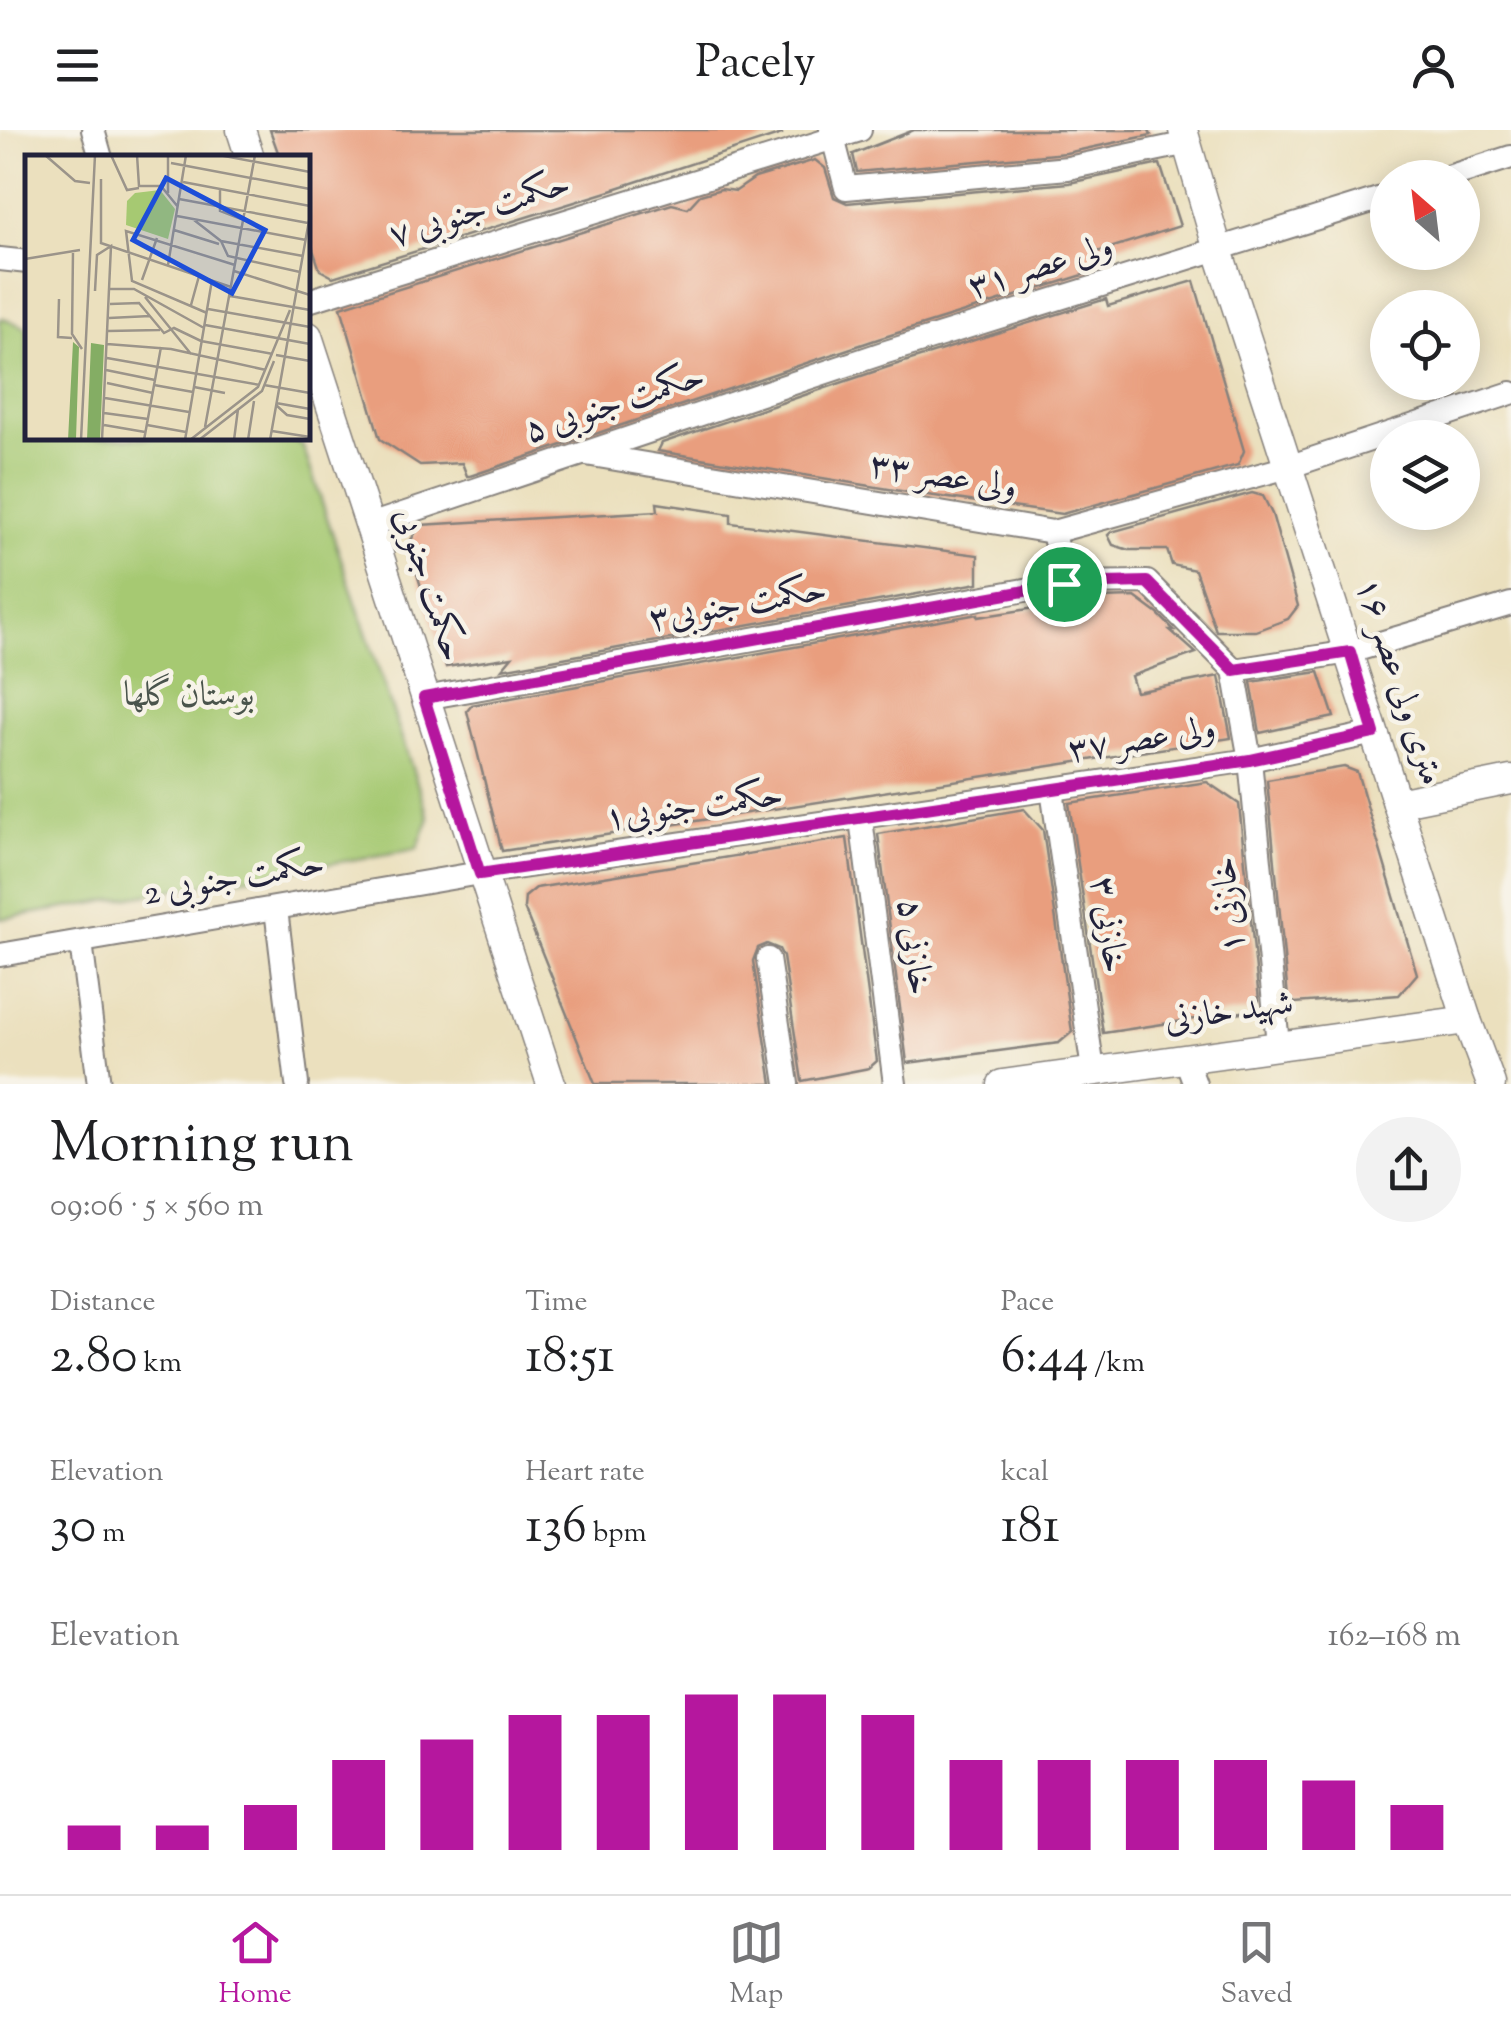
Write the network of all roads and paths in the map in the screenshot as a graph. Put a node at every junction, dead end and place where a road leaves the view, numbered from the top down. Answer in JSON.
{"nodes":[{"id":1,"x":92,"y":130,"type":"edge"},
{"id":2,"x":241,"y":130,"type":"edge"},
{"id":3,"x":860,"y":130,"type":"edge"},
{"id":4,"x":833,"y":134,"type":"edge"},
{"id":5,"x":1185,"y":137,"type":"edge"},
{"id":6,"x":100,"y":155,"type":"edge"},
{"id":7,"x":249,"y":155,"type":"edge"},
{"id":8,"x":1511,"y":156,"type":"edge"},
{"id":9,"x":1480,"y":166,"type":"edge"},
{"id":10,"x":1370,"y":202,"type":"edge"},
{"id":11,"x":1218,"y":250,"type":"junction"},
{"id":12,"x":0,"y":259,"type":"edge"},
{"id":13,"x":25,"y":262,"type":"edge"},
{"id":14,"x":310,"y":300,"type":"edge"},
{"id":15,"x":310,"y":348,"type":"edge"},
{"id":16,"x":883,"y":354,"type":"joint"},
{"id":17,"x":1511,"y":393,"type":"edge"},
{"id":18,"x":319,"y":401,"type":"edge"},
{"id":19,"x":582,"y":454,"type":"junction"},
{"id":20,"x":1288,"y":467,"type":"junction"},
{"id":21,"x":370,"y":525,"type":"junction"},
{"id":22,"x":1052,"y":532,"type":"junction"},
{"id":23,"x":1064,"y":584,"type":"junction"},
{"id":24,"x":1511,"y":604,"type":"edge"},
{"id":25,"x":1350,"y":652,"type":"junction"},
{"id":26,"x":1234,"y":670,"type":"junction"},
{"id":27,"x":424,"y":698,"type":"junction"},
{"id":28,"x":1374,"y":733,"type":"junction"},
{"id":29,"x":1250,"y":760,"type":"junction"},
{"id":30,"x":1511,"y":780,"type":"edge"},
{"id":31,"x":1052,"y":790,"type":"junction"},
{"id":32,"x":1397,"y":802,"type":"junction"},
{"id":33,"x":919,"y":811,"type":"joint"},
{"id":34,"x":861,"y":819,"type":"junction"},
{"id":35,"x":480,"y":874,"type":"junction"},
{"id":36,"x":276,"y":909,"type":"junction"},
{"id":37,"x":81,"y":942,"type":"junction"},
{"id":38,"x":0,"y":956,"type":"edge"},
{"id":39,"x":768,"y":959,"type":"dead end"},
{"id":40,"x":1466,"y":1020,"type":"junction"},
{"id":41,"x":1278,"y":1044,"type":"junction"},
{"id":42,"x":1185,"y":1057,"type":"junction"},
{"id":43,"x":1092,"y":1070,"type":"junction"},
{"id":44,"x":1010,"y":1083,"type":"edge"},
{"id":45,"x":98,"y":1084,"type":"edge"},
{"id":46,"x":297,"y":1084,"type":"edge"},
{"id":47,"x":551,"y":1084,"type":"edge"},
{"id":48,"x":788,"y":1084,"type":"edge"},
{"id":49,"x":895,"y":1084,"type":"edge"},
{"id":50,"x":1196,"y":1084,"type":"edge"},
{"id":51,"x":1490,"y":1084,"type":"edge"}],
"edges":[{"from":1,"to":6,"type":"street"},
{"from":2,"to":7,"type":"street"},
{"from":3,"to":4,"type":"street","name":"حکمت جنوبی ۷"},
{"from":4,"to":5,"type":"street"},
{"from":4,"to":14,"type":"street","name":"حکمت جنوبی ۷"},
{"from":5,"to":11,"type":"street","name":"۱۶ متری ولی عصر"},
{"from":8,"to":9,"type":"street"},
{"from":10,"to":11,"type":"street","name":"ولی عصر ۳۱"},
{"from":11,"to":16,"type":"street","name":"ولی عصر ۳۱"},
{"from":11,"to":20,"type":"street","name":"۱۶ متری ولی عصر"},
{"from":12,"to":13,"type":"street"},
{"from":15,"to":18,"type":"street","name":"حکمت جنوبی"},
{"from":16,"to":19,"type":"street","name":"حکمت جنوبی ۵"},
{"from":17,"to":20,"type":"street","name":"ولی عصر ۳۳"},
{"from":18,"to":21,"type":"street","name":"حکمت جنوبی"},
{"from":19,"to":21,"type":"street","name":"حکمت جنوبی ۵"},
{"from":19,"to":22,"type":"street","name":"ولی عصر ۳۳"},
{"from":20,"to":22,"type":"street","name":"ولی عصر ۳۳"},
{"from":20,"to":25,"type":"street","name":"۱۶ متری ولی عصر"},
{"from":21,"to":27,"type":"street","name":"حکمت جنوبی"},
{"from":22,"to":23,"type":"street"},
{"from":23,"to":26,"type":"street","name":"حکمت جنوبی۳"},
{"from":23,"to":27,"type":"street","name":"حکمت جنوبی۳"},
{"from":24,"to":25,"type":"street"},
{"from":25,"to":26,"type":"street"},
{"from":25,"to":28,"type":"street","name":"۱۶ متری ولی عصر"},
{"from":26,"to":29,"type":"street","name":"خازنی ۱"},
{"from":27,"to":35,"type":"street","name":"حکمت جنوبی"},
{"from":28,"to":29,"type":"street","name":"ولی عصر ۳۷"},
{"from":28,"to":32,"type":"street","name":"۱۶ متری ولی عصر"},
{"from":29,"to":31,"type":"street","name":"ولی عصر ۳۷"},
{"from":29,"to":41,"type":"street","name":"خازنی ۱"},
{"from":30,"to":32,"type":"street"},
{"from":31,"to":33,"type":"street","name":"ولی عصر ۳۷"},
{"from":31,"to":43,"type":"street","name":"خازنی ۳"},
{"from":32,"to":40,"type":"street","name":"۱۶ متری ولی عصر"},
{"from":33,"to":34,"type":"street","name":"حکمت جنوبی۱"},
{"from":34,"to":35,"type":"street","name":"حکمت جنوبی۱"},
{"from":34,"to":49,"type":"street","name":"خازنی ۵"},
{"from":35,"to":36,"type":"street","name":"حکمت جنوبی 2"},
{"from":35,"to":47,"type":"street","name":"حکمت جنوبی"},
{"from":36,"to":37,"type":"street","name":"حکمت جنوبی 2"},
{"from":36,"to":46,"type":"street"},
{"from":37,"to":38,"type":"street","name":"حکمت جنوبی 2"},
{"from":37,"to":45,"type":"street"},
{"from":39,"to":48,"type":"street"},
{"from":40,"to":41,"type":"street","name":"شهید خازنی"},
{"from":40,"to":51,"type":"street","name":"۱۶ متری ولی عصر"},
{"from":41,"to":42,"type":"street","name":"شهید خازنی"},
{"from":42,"to":43,"type":"street","name":"شهید خازنی"},
{"from":42,"to":50,"type":"street"},
{"from":43,"to":44,"type":"street","name":"شهید خازنی"}]}
